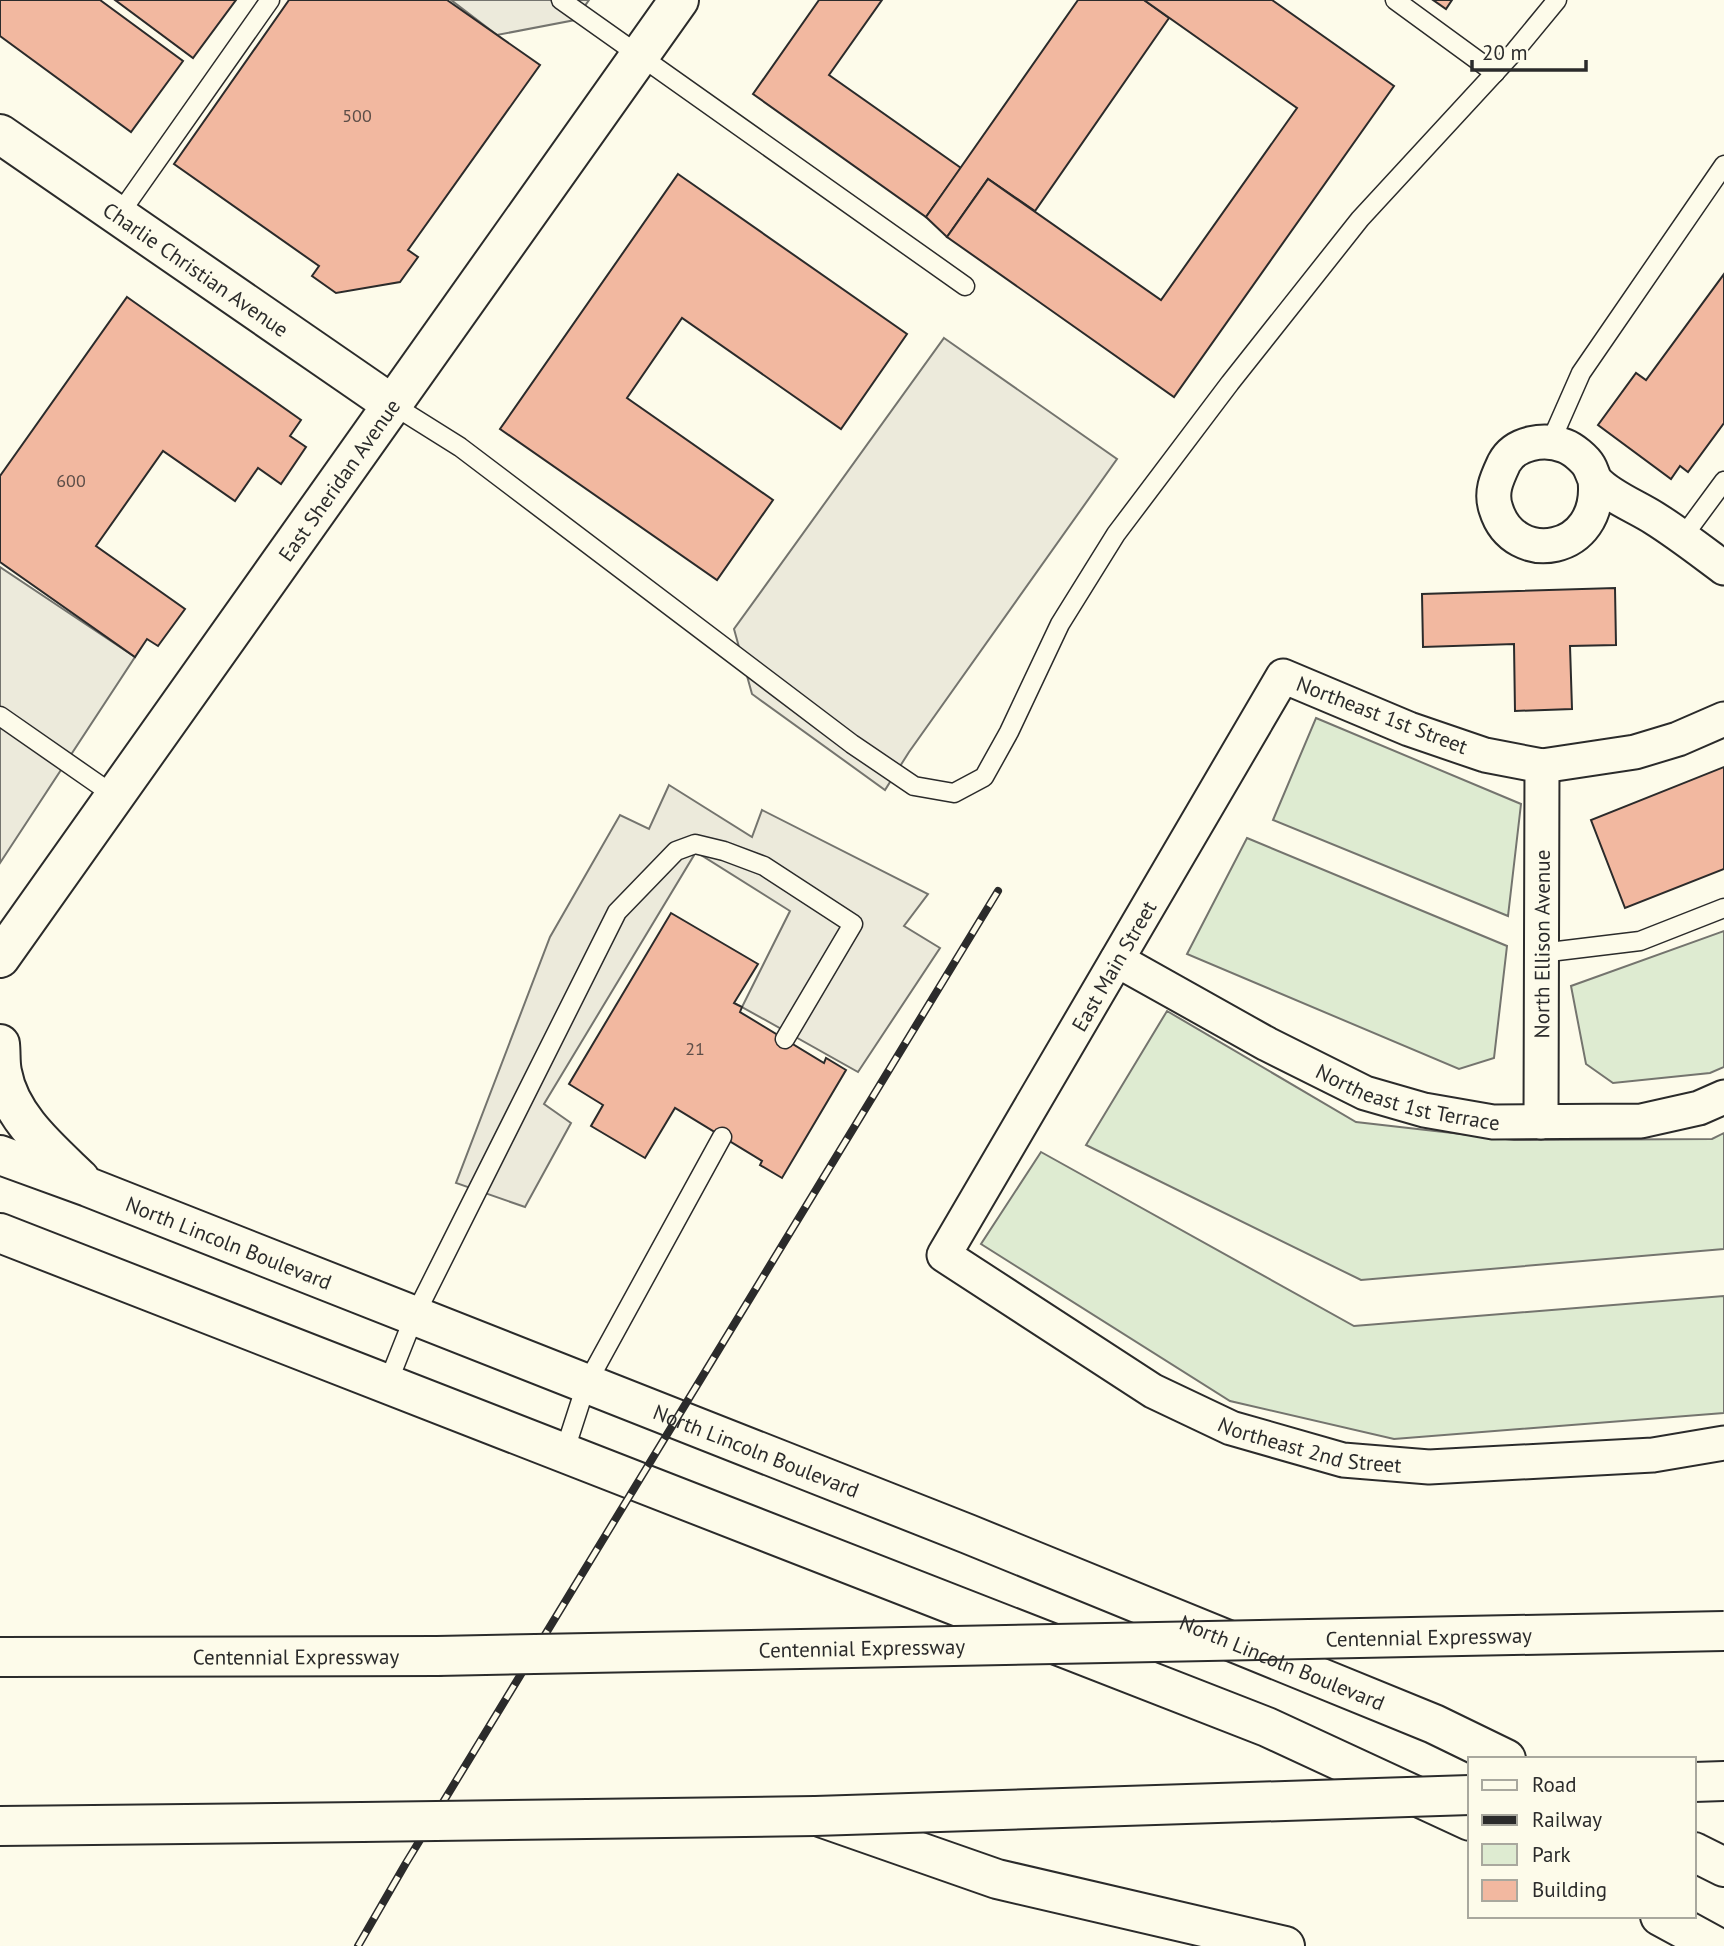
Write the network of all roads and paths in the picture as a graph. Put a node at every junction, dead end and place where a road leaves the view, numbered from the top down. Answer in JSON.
{"nodes":[{"id":1,"x":270,"y":0,"type":"edge"},
{"id":2,"x":561,"y":0,"type":"edge"},
{"id":3,"x":678,"y":0,"type":"edge"},
{"id":4,"x":1395,"y":0,"type":"edge"},
{"id":5,"x":1557,"y":0,"type":"edge"},
{"id":6,"x":640,"y":55,"type":"junction"},
{"id":7,"x":1495,"y":74,"type":"junction"},
{"id":8,"x":0,"y":134,"type":"edge"},
{"id":9,"x":1724,"y":165,"type":"edge"},
{"id":10,"x":118,"y":216,"type":"junction"},
{"id":11,"x":965,"y":286,"type":"dead end"},
{"id":12,"x":393,"y":405,"type":"junction"},
{"id":13,"x":1552,"y":441,"type":"junction"},
{"id":14,"x":1595,"y":480,"type":"junction"},
{"id":15,"x":1724,"y":481,"type":"edge"},
{"id":16,"x":1682,"y":538,"type":"junction"},
{"id":17,"x":1724,"y":568,"type":"edge"},
{"id":18,"x":1283,"y":676,"type":"joint"},
{"id":19,"x":0,"y":716,"type":"edge"},
{"id":20,"x":1724,"y":719,"type":"edge"},
{"id":21,"x":1542,"y":766,"type":"junction"},
{"id":22,"x":115,"y":796,"type":"junction"},
{"id":23,"x":1724,"y":908,"type":"edge"},
{"id":24,"x":1541,"y":953,"type":"junction"},
{"id":25,"x":0,"y":958,"type":"edge"},
{"id":26,"x":1117,"y":960,"type":"junction"},
{"id":27,"x":785,"y":1039,"type":"dead end"},
{"id":28,"x":0,"y":1044,"type":"edge"},
{"id":29,"x":1724,"y":1097,"type":"edge"},
{"id":30,"x":1541,"y":1122,"type":"junction"},
{"id":31,"x":722,"y":1137,"type":"dead end"},
{"id":32,"x":0,"y":1155,"type":"edge"},
{"id":33,"x":88,"y":1187,"type":"junction"},
{"id":34,"x":0,"y":1233,"type":"edge"},
{"id":35,"x":944,"y":1255,"type":"joint"},
{"id":36,"x":414,"y":1317,"type":"junction"},
{"id":37,"x":387,"y":1385,"type":"junction"},
{"id":38,"x":586,"y":1385,"type":"junction"},
{"id":39,"x":1724,"y":1443,"type":"edge"},
{"id":40,"x":564,"y":1453,"type":"junction"},
{"id":41,"x":0,"y":1629,"type":"edge"},
{"id":42,"x":1724,"y":1631,"type":"edge"},
{"id":43,"x":117,"y":1656,"type":"junction"},
{"id":44,"x":0,"y":1657,"type":"edge"},
{"id":45,"x":1502,"y":1757,"type":"edge"},
{"id":46,"x":1724,"y":1781,"type":"edge"},
{"id":47,"x":1696,"y":1782,"type":"edge"},
{"id":48,"x":1468,"y":1795,"type":"edge"},
{"id":49,"x":815,"y":1815,"type":"junction"},
{"id":50,"x":1468,"y":1820,"type":"edge"},
{"id":51,"x":0,"y":1826,"type":"edge"},
{"id":52,"x":1696,"y":1853,"type":"edge"},
{"id":53,"x":1724,"y":1867,"type":"edge"},
{"id":54,"x":1664,"y":1918,"type":"edge"},
{"id":55,"x":1285,"y":1946,"type":"edge"},
{"id":56,"x":1715,"y":1946,"type":"edge"}],
"edges":[{"from":1,"to":10,"type":"lane"},
{"from":2,"to":6,"type":"lane"},
{"from":3,"to":6,"type":"main road","name":"East Sheridan Avenue"},
{"from":4,"to":7,"type":"lane"},
{"from":5,"to":7,"type":"lane"},
{"from":6,"to":11,"type":"lane"},
{"from":6,"to":12,"type":"main road","name":"East Sheridan Avenue"},
{"from":7,"to":12,"type":"lane"},
{"from":8,"to":10,"type":"main road","name":"Charlie Christian Avenue"},
{"from":9,"to":13,"type":"lane"},
{"from":10,"to":12,"type":"main road","name":"Charlie Christian Avenue"},
{"from":12,"to":22,"type":"main road","name":"East Sheridan Avenue"},
{"from":13,"to":14,"type":"street"},
{"from":13,"to":14,"type":"street"},
{"from":14,"to":16,"type":"street"},
{"from":15,"to":16,"type":"lane"},
{"from":16,"to":17,"type":"street"},
{"from":18,"to":21,"type":"street","name":"Northeast 1st Street"},
{"from":18,"to":26,"type":"street","name":"East Main Street"},
{"from":19,"to":22,"type":"lane"},
{"from":20,"to":21,"type":"street","name":"Northeast 1st Street"},
{"from":21,"to":24,"type":"street","name":"North Ellison Avenue"},
{"from":22,"to":25,"type":"main road","name":"East Sheridan Avenue"},
{"from":23,"to":24,"type":"lane"},
{"from":24,"to":30,"type":"street","name":"North Ellison Avenue"},
{"from":26,"to":30,"type":"street","name":"Northeast 1st Terrace"},
{"from":26,"to":35,"type":"street","name":"East Main Street"},
{"from":27,"to":36,"type":"lane"},
{"from":28,"to":33,"type":"main road"},
{"from":29,"to":30,"type":"street","name":"Northeast 1st Terrace"},
{"from":31,"to":38,"type":"lane"},
{"from":32,"to":33,"type":"main road","name":"North Lincoln Boulevard"},
{"from":33,"to":36,"type":"main road","name":"North Lincoln Boulevard"},
{"from":34,"to":37,"type":"main road"},
{"from":35,"to":39,"type":"street","name":"Northeast 2nd Street"},
{"from":36,"to":37,"type":"lane"},
{"from":36,"to":38,"type":"main road","name":"North Lincoln Boulevard"},
{"from":37,"to":40,"type":"main road"},
{"from":38,"to":40,"type":"lane"},
{"from":38,"to":45,"type":"main road","name":"North Lincoln Boulevard"},
{"from":40,"to":50,"type":"main road"},
{"from":41,"to":43,"type":"main road"},
{"from":42,"to":43,"type":"main road","name":"Centennial Expressway","bridge":true},
{"from":43,"to":44,"type":"main road","name":"Centennial Expressway"},
{"from":46,"to":47,"type":"main road"},
{"from":48,"to":49,"type":"main road","bridge":true},
{"from":49,"to":51,"type":"main road","bridge":true},
{"from":49,"to":55,"type":"main road"},
{"from":52,"to":53,"type":"main road"},
{"from":54,"to":56,"type":"main road"}]}
